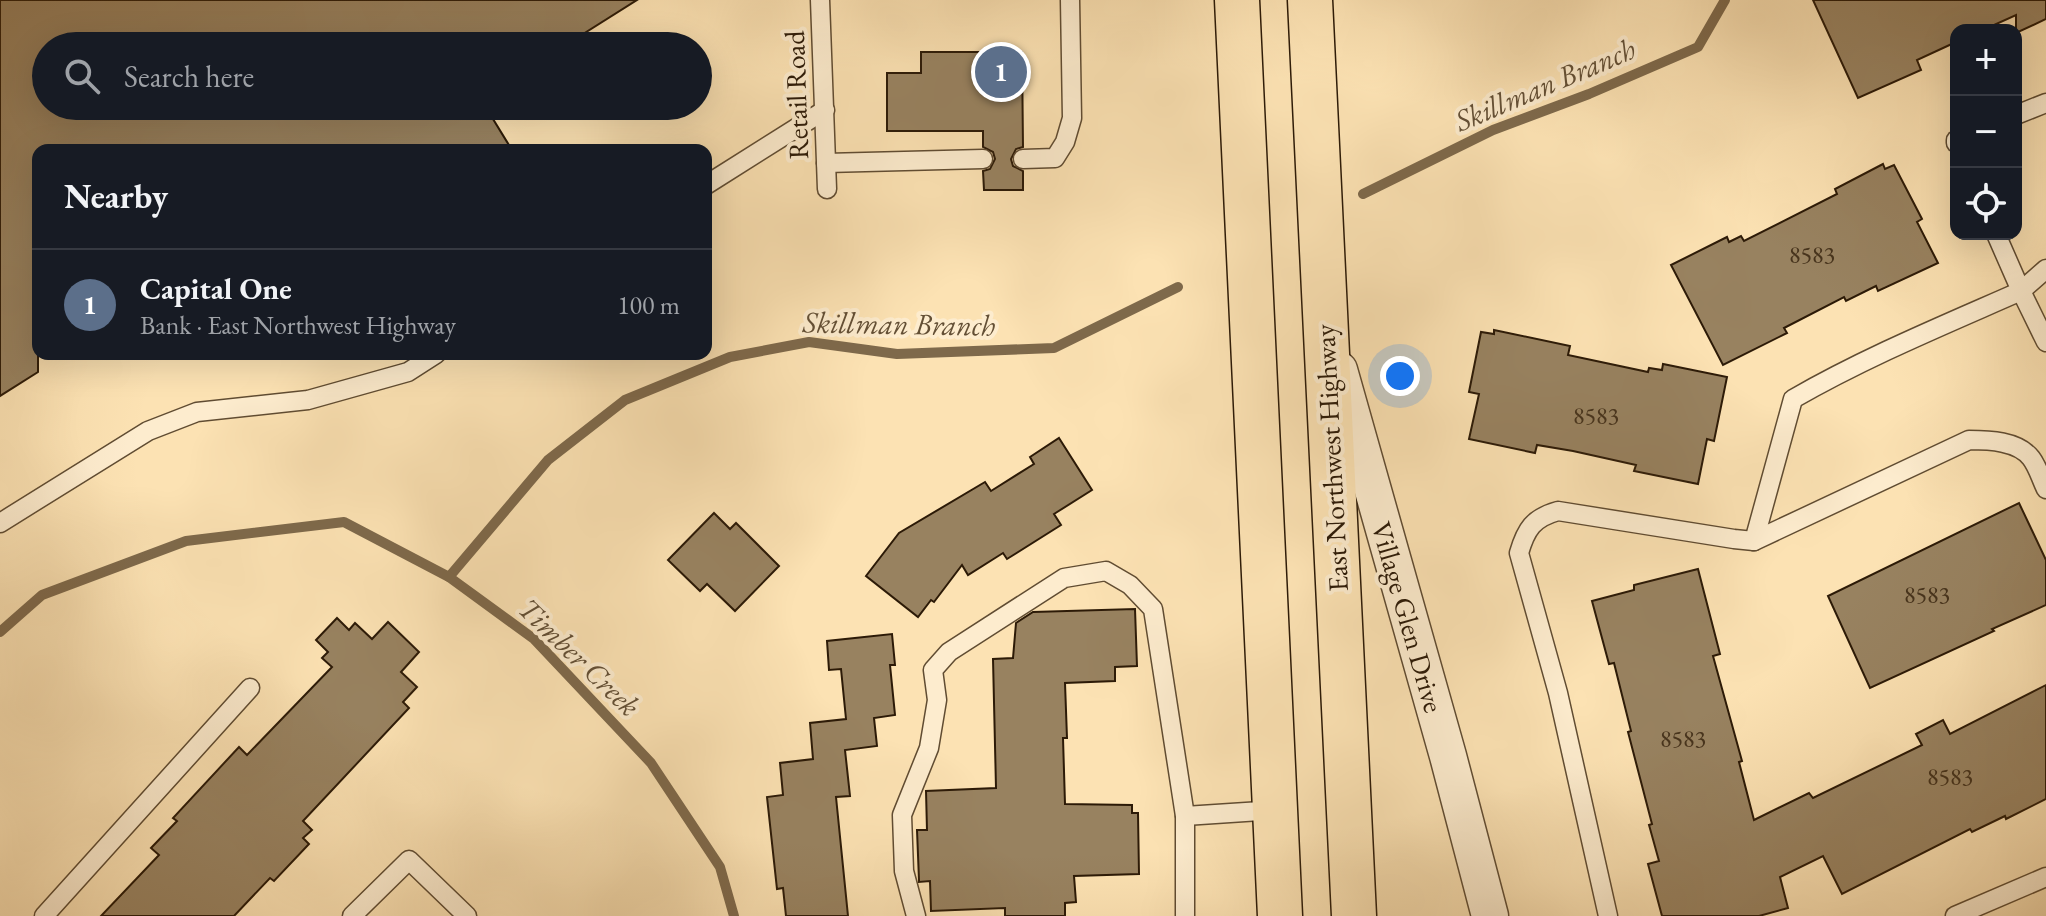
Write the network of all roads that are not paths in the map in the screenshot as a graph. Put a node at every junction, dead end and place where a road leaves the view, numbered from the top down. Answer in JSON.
{"nodes":[{"id":1,"x":820,"y":0,"type":"edge"},
{"id":2,"x":1237,"y":0,"type":"edge"},
{"id":3,"x":1283,"y":0,"type":"edge"},
{"id":4,"x":1310,"y":0,"type":"edge"},
{"id":5,"x":1070,"y":7,"type":"edge"},
{"id":6,"x":1313,"y":73,"type":"junction"},
{"id":7,"x":2046,"y":103,"type":"edge"},
{"id":8,"x":825,"y":110,"type":"junction"},
{"id":9,"x":2022,"y":113,"type":"edge"},
{"id":10,"x":983,"y":159,"type":"dead end"},
{"id":11,"x":1023,"y":159,"type":"dead end"},
{"id":12,"x":826,"y":163,"type":"junction"},
{"id":13,"x":712,"y":181,"type":"edge"},
{"id":14,"x":827,"y":189,"type":"dead end"},
{"id":15,"x":1999,"y":240,"type":"edge"},
{"id":16,"x":2046,"y":269,"type":"edge"},
{"id":17,"x":2021,"y":291,"type":"junction"},
{"id":18,"x":1324,"y":318,"type":"junction"},
{"id":19,"x":2046,"y":342,"type":"edge"},
{"id":20,"x":427,"y":360,"type":"edge"},
{"id":21,"x":2046,"y":489,"type":"edge"},
{"id":22,"x":0,"y":523,"type":"edge"},
{"id":23,"x":1754,"y":541,"type":"junction"},
{"id":24,"x":250,"y":688,"type":"dead end"},
{"id":25,"x":1275,"y":810,"type":"junction"},
{"id":26,"x":1185,"y":816,"type":"junction"},
{"id":27,"x":2046,"y":877,"type":"edge"},
{"id":28,"x":44,"y":916,"type":"edge"},
{"id":29,"x":352,"y":916,"type":"edge"},
{"id":30,"x":467,"y":916,"type":"edge"},
{"id":31,"x":916,"y":916,"type":"edge"},
{"id":32,"x":1185,"y":916,"type":"edge"},
{"id":33,"x":1280,"y":916,"type":"edge"},
{"id":34,"x":1354,"y":916,"type":"edge"},
{"id":35,"x":1490,"y":916,"type":"edge"},
{"id":36,"x":1608,"y":916,"type":"edge"},
{"id":37,"x":1955,"y":916,"type":"edge"}],
"edges":[{"from":1,"to":8,"type":"lane","name":"Retail Road"},
{"from":2,"to":25,"type":"main road"},
{"from":3,"to":6,"type":"main road"},
{"from":4,"to":6,"type":"main road","name":"East Northwest Highway"},
{"from":5,"to":11,"type":"lane"},
{"from":6,"to":18,"type":"main road","name":"East Northwest Highway"},
{"from":7,"to":9,"type":"lane"},
{"from":8,"to":12,"type":"lane","name":"Retail Road"},
{"from":8,"to":13,"type":"lane"},
{"from":10,"to":12,"type":"lane"},
{"from":12,"to":14,"type":"lane","name":"Retail Road"},
{"from":15,"to":17,"type":"lane"},
{"from":16,"to":17,"type":"lane"},
{"from":17,"to":19,"type":"lane"},
{"from":17,"to":23,"type":"lane"},
{"from":18,"to":34,"type":"main road","name":"East Northwest Highway"},
{"from":18,"to":35,"type":"street","name":"Village Glen Drive"},
{"from":20,"to":22,"type":"lane"},
{"from":21,"to":23,"type":"lane"},
{"from":23,"to":36,"type":"lane"},
{"from":24,"to":28,"type":"lane"},
{"from":25,"to":26,"type":"lane"},
{"from":25,"to":33,"type":"main road"},
{"from":26,"to":31,"type":"lane"},
{"from":26,"to":32,"type":"lane"},
{"from":27,"to":37,"type":"lane"},
{"from":29,"to":30,"type":"lane"}]}
